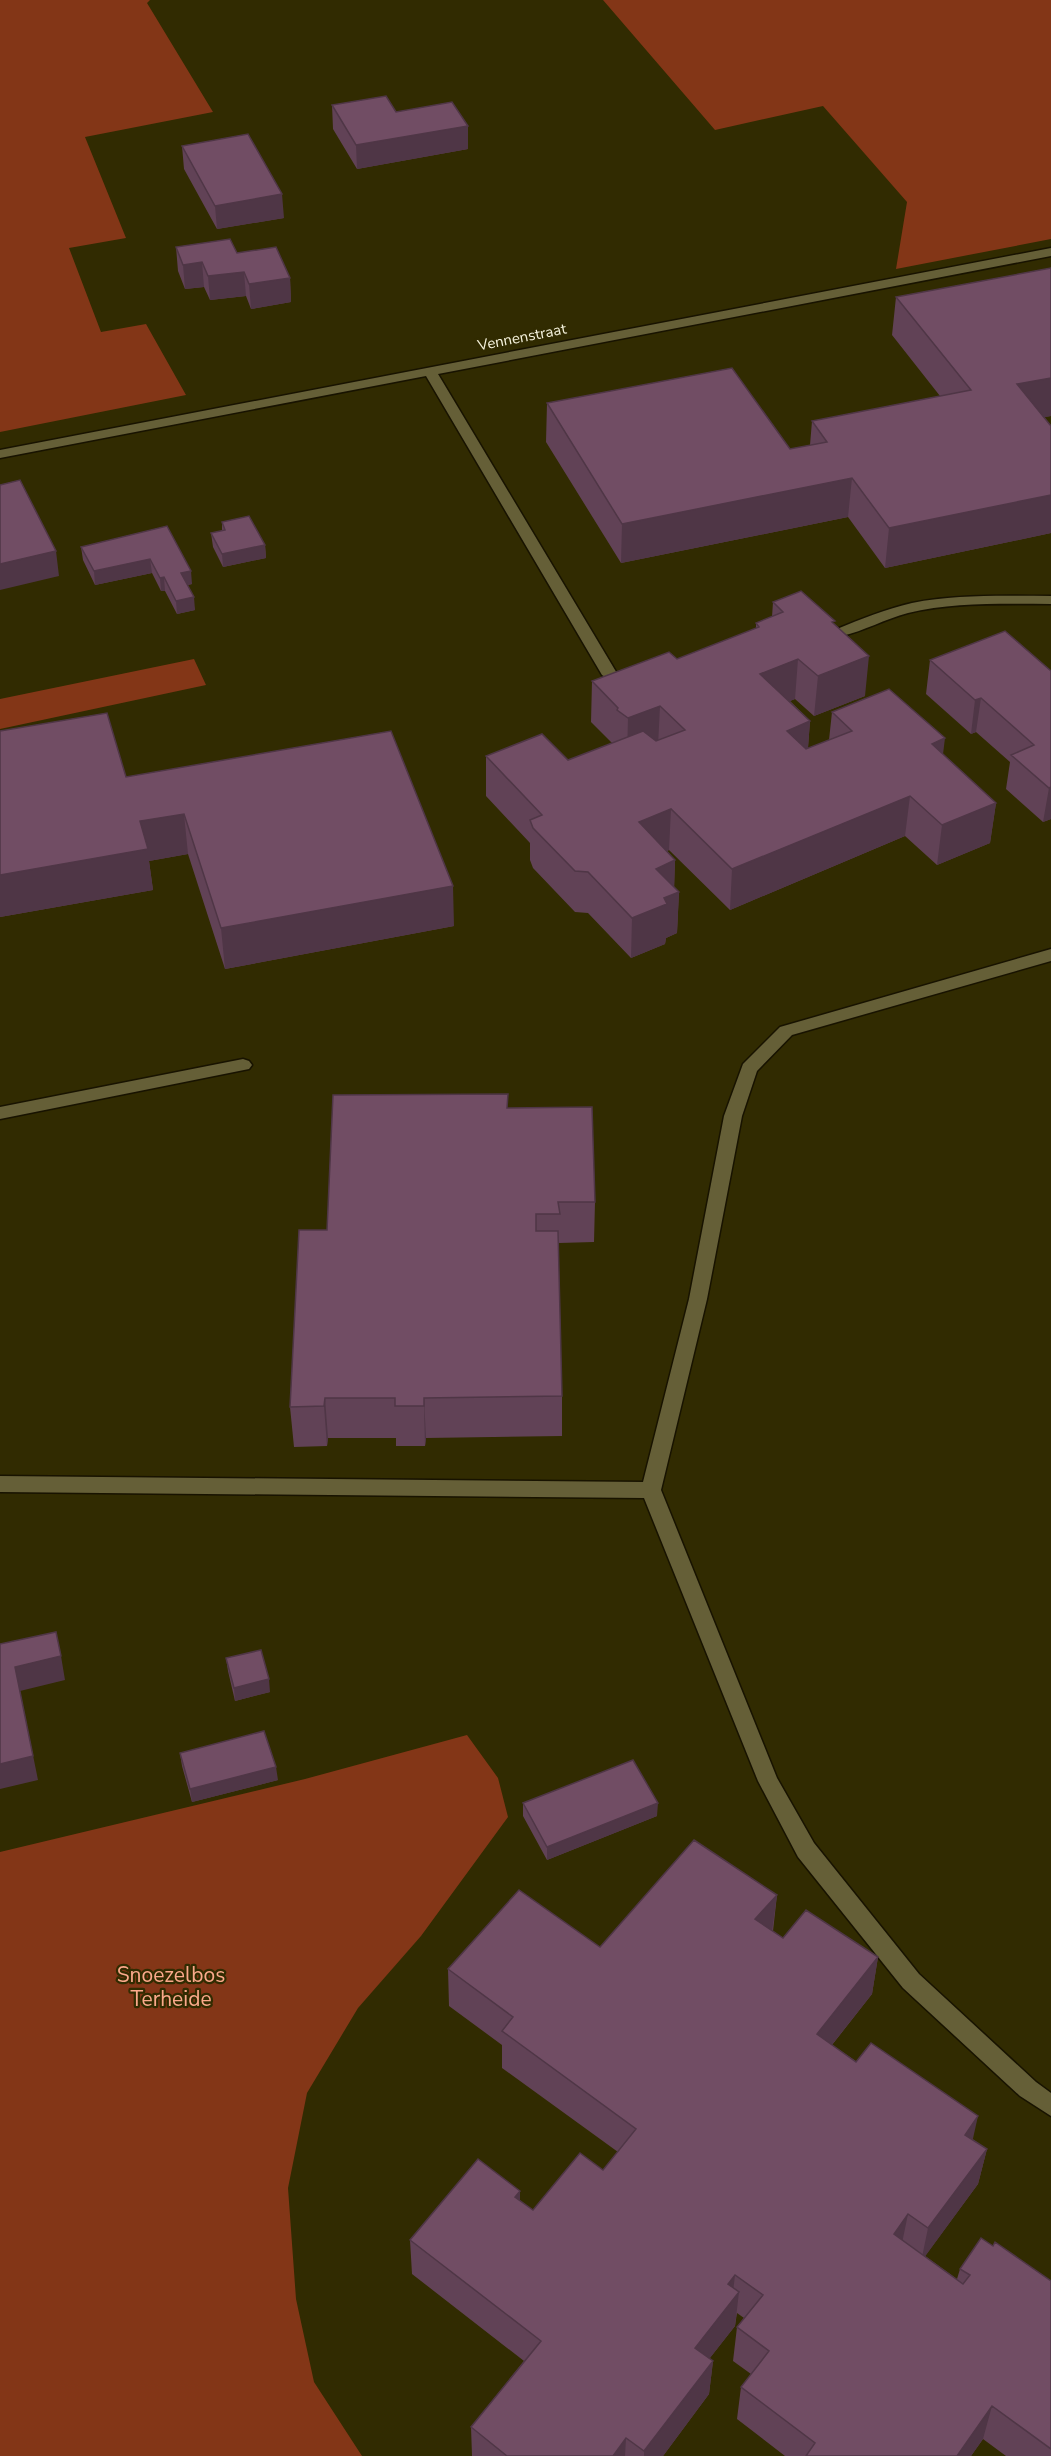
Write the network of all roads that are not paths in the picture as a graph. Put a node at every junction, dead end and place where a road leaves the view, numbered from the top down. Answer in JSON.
{"nodes":[{"id":1,"x":1051,"y":252,"type":"edge"},
{"id":2,"x":430,"y":371,"type":"junction"},
{"id":3,"x":0,"y":453,"type":"edge"},
{"id":4,"x":1051,"y":600,"type":"edge"},
{"id":5,"x":842,"y":632,"type":"edge"},
{"id":6,"x":610,"y":675,"type":"edge"},
{"id":7,"x":1051,"y":955,"type":"edge"},
{"id":8,"x":243,"y":1065,"type":"dead end"},
{"id":9,"x":0,"y":1113,"type":"edge"},
{"id":10,"x":0,"y":1484,"type":"edge"},
{"id":11,"x":651,"y":1490,"type":"junction"},
{"id":12,"x":1051,"y":2106,"type":"edge"}],
"edges":[{"from":1,"to":2,"type":"street","name":"Vennenstraat"},
{"from":2,"to":3,"type":"street","name":"Vennenstraat"},
{"from":2,"to":6,"type":"street"},
{"from":4,"to":5,"type":"street"},
{"from":7,"to":11,"type":"street"},
{"from":8,"to":9,"type":"street"},
{"from":10,"to":11,"type":"street"},
{"from":11,"to":12,"type":"street"}]}
